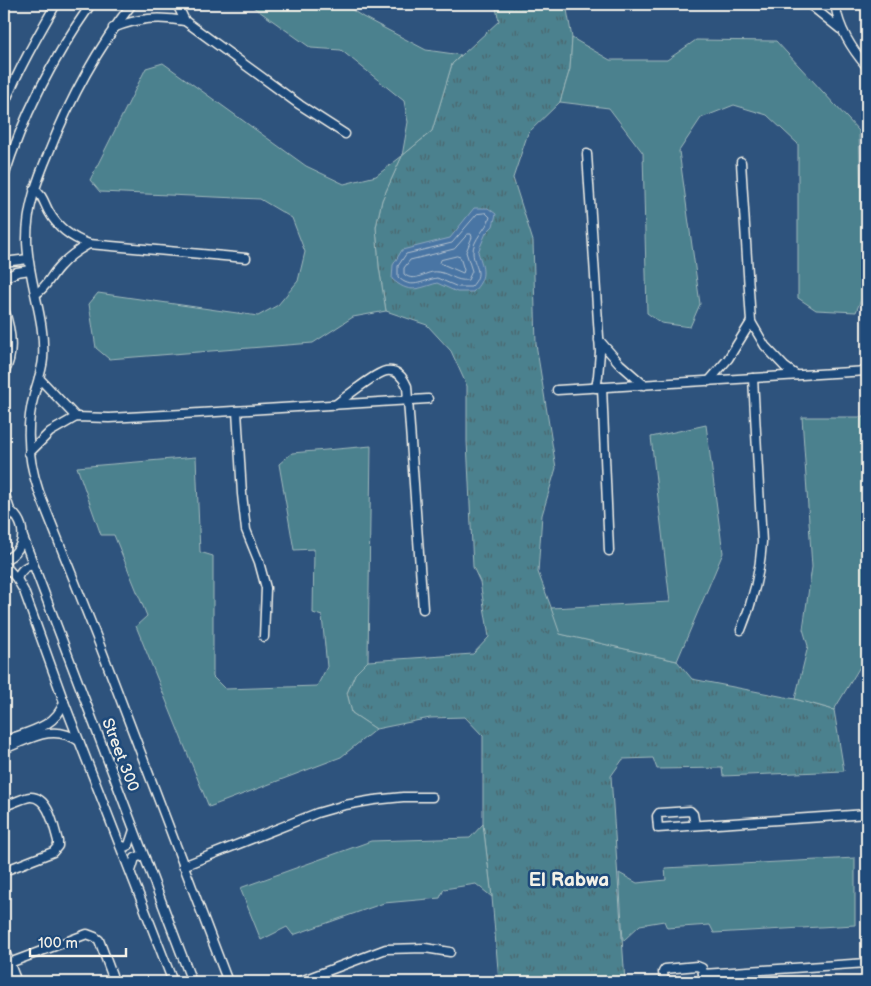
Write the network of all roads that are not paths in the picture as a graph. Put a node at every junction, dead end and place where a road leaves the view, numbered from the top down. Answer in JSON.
{"nodes":[{"id":1,"x":56,"y":4,"type":"edge"},
{"id":2,"x":91,"y":4,"type":"edge"},
{"id":3,"x":132,"y":4,"type":"edge"},
{"id":4,"x":177,"y":4,"type":"edge"},
{"id":5,"x":809,"y":4,"type":"edge"},
{"id":6,"x":835,"y":4,"type":"edge"},
{"id":7,"x":185,"y":20,"type":"junction"},
{"id":8,"x":113,"y":28,"type":"junction"},
{"id":9,"x":841,"y":30,"type":"junction"},
{"id":10,"x":867,"y":67,"type":"edge"},
{"id":11,"x":4,"y":105,"type":"edge"},
{"id":12,"x":346,"y":134,"type":"dead end"},
{"id":13,"x":587,"y":154,"type":"dead end"},
{"id":14,"x":741,"y":162,"type":"dead end"},
{"id":15,"x":4,"y":177,"type":"edge"},
{"id":16,"x":34,"y":189,"type":"junction"},
{"id":17,"x":89,"y":244,"type":"junction"},
{"id":18,"x":246,"y":258,"type":"dead end"},
{"id":19,"x":28,"y":259,"type":"junction"},
{"id":20,"x":4,"y":262,"type":"edge"},
{"id":21,"x":30,"y":270,"type":"junction"},
{"id":22,"x":4,"y":278,"type":"edge"},
{"id":23,"x":36,"y":294,"type":"junction"},
{"id":24,"x":4,"y":309,"type":"edge"},
{"id":25,"x":751,"y":322,"type":"junction"},
{"id":26,"x":599,"y":340,"type":"junction"},
{"id":27,"x":867,"y":371,"type":"edge"},
{"id":28,"x":4,"y":373,"type":"edge"},
{"id":29,"x":796,"y":375,"type":"junction"},
{"id":30,"x":39,"y":378,"type":"junction"},
{"id":31,"x":753,"y":378,"type":"junction"},
{"id":32,"x":709,"y":381,"type":"junction"},
{"id":33,"x":644,"y":385,"type":"junction"},
{"id":34,"x":599,"y":388,"type":"junction"},
{"id":35,"x":557,"y":390,"type":"dead end"},
{"id":36,"x":428,"y":398,"type":"dead end"},
{"id":37,"x":409,"y":400,"type":"junction"},
{"id":38,"x":334,"y":405,"type":"junction"},
{"id":39,"x":237,"y":411,"type":"junction"},
{"id":40,"x":76,"y":417,"type":"junction"},
{"id":41,"x":29,"y":453,"type":"junction"},
{"id":42,"x":4,"y":492,"type":"edge"},
{"id":43,"x":7,"y":509,"type":"edge"},
{"id":44,"x":23,"y":537,"type":"junction"},
{"id":45,"x":609,"y":551,"type":"dead end"},
{"id":46,"x":4,"y":560,"type":"edge"},
{"id":47,"x":4,"y":564,"type":"edge"},
{"id":48,"x":33,"y":565,"type":"junction"},
{"id":49,"x":17,"y":579,"type":"junction"},
{"id":50,"x":424,"y":608,"type":"dead end"},
{"id":51,"x":741,"y":630,"type":"dead end"},
{"id":52,"x":264,"y":637,"type":"dead end"},
{"id":53,"x":64,"y":702,"type":"junction"},
{"id":54,"x":54,"y":720,"type":"junction"},
{"id":55,"x":58,"y":732,"type":"junction"},
{"id":56,"x":4,"y":741,"type":"edge"},
{"id":57,"x":80,"y":741,"type":"junction"},
{"id":58,"x":4,"y":749,"type":"edge"},
{"id":59,"x":432,"y":797,"type":"dead end"},
{"id":60,"x":4,"y":806,"type":"edge"},
{"id":61,"x":867,"y":814,"type":"edge"},
{"id":62,"x":695,"y":826,"type":"junction"},
{"id":63,"x":134,"y":829,"type":"junction"},
{"id":64,"x":120,"y":845,"type":"junction"},
{"id":65,"x":145,"y":858,"type":"junction"},
{"id":66,"x":183,"y":866,"type":"junction"},
{"id":67,"x":4,"y":871,"type":"edge"},
{"id":68,"x":131,"y":872,"type":"junction"},
{"id":69,"x":4,"y":949,"type":"edge"},
{"id":70,"x":450,"y":952,"type":"dead end"},
{"id":71,"x":867,"y":963,"type":"edge"},
{"id":72,"x":5,"y":965,"type":"edge"},
{"id":73,"x":703,"y":974,"type":"junction"},
{"id":74,"x":10,"y":982,"type":"edge"},
{"id":75,"x":17,"y":982,"type":"edge"},
{"id":76,"x":112,"y":982,"type":"edge"},
{"id":77,"x":172,"y":982,"type":"edge"},
{"id":78,"x":192,"y":982,"type":"edge"},
{"id":79,"x":228,"y":982,"type":"edge"},
{"id":80,"x":298,"y":982,"type":"edge"},
{"id":81,"x":664,"y":982,"type":"edge"},
{"id":82,"x":702,"y":982,"type":"edge"}],
"edges":[{"from":1,"to":11,"type":"street"},
{"from":2,"to":15,"type":"street"},
{"from":3,"to":8,"type":"street"},
{"from":4,"to":7,"type":"street"},
{"from":5,"to":9,"type":"street"},
{"from":6,"to":9,"type":"street"},
{"from":7,"to":8,"type":"street"},
{"from":7,"to":12,"type":"street"},
{"from":8,"to":16,"type":"street"},
{"from":9,"to":10,"type":"street"},
{"from":13,"to":26,"type":"street"},
{"from":14,"to":25,"type":"street"},
{"from":16,"to":17,"type":"street"},
{"from":16,"to":19,"type":"street"},
{"from":17,"to":18,"type":"street"},
{"from":17,"to":23,"type":"street"},
{"from":19,"to":20,"type":"street"},
{"from":19,"to":21,"type":"street"},
{"from":21,"to":22,"type":"street"},
{"from":21,"to":23,"type":"street"},
{"from":23,"to":30,"type":"street"},
{"from":24,"to":28,"type":"street"},
{"from":25,"to":29,"type":"street"},
{"from":25,"to":32,"type":"street"},
{"from":26,"to":33,"type":"street"},
{"from":26,"to":34,"type":"street"},
{"from":27,"to":29,"type":"street"},
{"from":29,"to":31,"type":"street"},
{"from":30,"to":40,"type":"street"},
{"from":30,"to":41,"type":"street"},
{"from":31,"to":32,"type":"street"},
{"from":31,"to":51,"type":"street"},
{"from":32,"to":33,"type":"street"},
{"from":33,"to":34,"type":"street"},
{"from":34,"to":35,"type":"street"},
{"from":34,"to":45,"type":"street"},
{"from":36,"to":37,"type":"street"},
{"from":37,"to":38,"type":"street"},
{"from":37,"to":38,"type":"street"},
{"from":37,"to":50,"type":"street"},
{"from":38,"to":39,"type":"street"},
{"from":39,"to":40,"type":"street"},
{"from":39,"to":52,"type":"street"},
{"from":40,"to":41,"type":"street"},
{"from":41,"to":66,"type":"street"},
{"from":42,"to":43,"type":"street"},
{"from":43,"to":44,"type":"street","name":"Street 300"},
{"from":44,"to":46,"type":"street"},
{"from":44,"to":48,"type":"street","name":"Street 300"},
{"from":47,"to":49,"type":"street","name":"Street 300"},
{"from":48,"to":49,"type":"street"},
{"from":48,"to":63,"type":"street","name":"Street 300"},
{"from":49,"to":53,"type":"street","name":"Street 300"},
{"from":53,"to":54,"type":"street"},
{"from":53,"to":57,"type":"street","name":"Street 300"},
{"from":54,"to":55,"type":"street"},
{"from":54,"to":56,"type":"street"},
{"from":55,"to":57,"type":"street"},
{"from":55,"to":58,"type":"street"},
{"from":57,"to":64,"type":"street","name":"Street 300"},
{"from":59,"to":66,"type":"street"},
{"from":60,"to":67,"type":"street"},
{"from":61,"to":62,"type":"street"},
{"from":62,"to":62,"type":"street"},
{"from":63,"to":64,"type":"street"},
{"from":63,"to":65,"type":"street","name":"Street 300"},
{"from":64,"to":68,"type":"street","name":"Street 300"},
{"from":65,"to":68,"type":"street"},
{"from":65,"to":78,"type":"street","name":"Street 300"},
{"from":66,"to":79,"type":"street"},
{"from":68,"to":77,"type":"street","name":"Street 300"},
{"from":69,"to":72,"type":"street"},
{"from":70,"to":80,"type":"street"},
{"from":71,"to":73,"type":"street"},
{"from":72,"to":74,"type":"street"},
{"from":72,"to":75,"type":"street"},
{"from":72,"to":76,"type":"street"},
{"from":73,"to":81,"type":"street"},
{"from":73,"to":82,"type":"street"}]}
